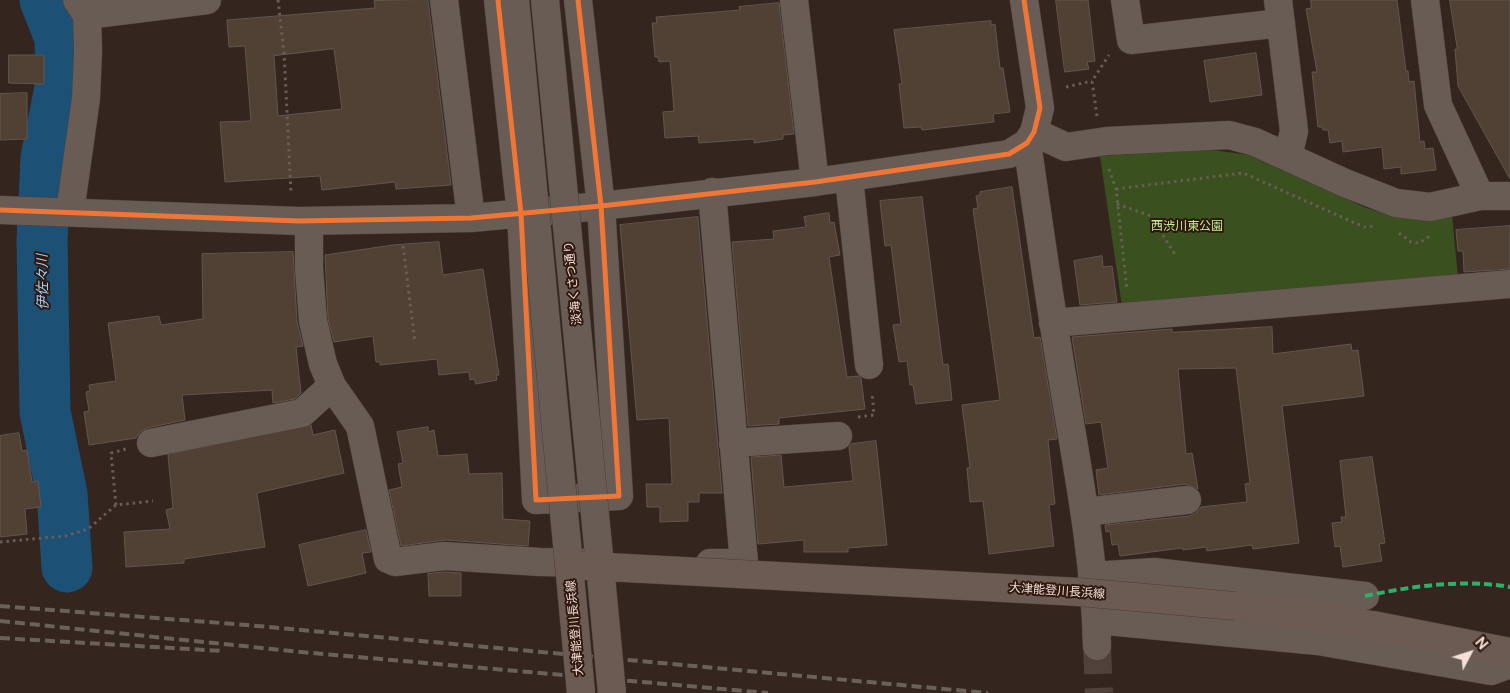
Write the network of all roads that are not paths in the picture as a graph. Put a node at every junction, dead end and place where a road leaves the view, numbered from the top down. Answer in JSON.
{"nodes":[{"id":1,"x":207,"y":0,"type":"edge"},
{"id":2,"x":444,"y":0,"type":"edge"},
{"id":3,"x":498,"y":0,"type":"edge"},
{"id":4,"x":515,"y":0,"type":"edge"},
{"id":5,"x":545,"y":0,"type":"edge"},
{"id":6,"x":578,"y":0,"type":"edge"},
{"id":7,"x":794,"y":0,"type":"edge"},
{"id":8,"x":1024,"y":0,"type":"edge"},
{"id":9,"x":1125,"y":0,"type":"edge"},
{"id":10,"x":1425,"y":0,"type":"edge"},
{"id":11,"x":82,"y":8,"type":"edge"},
{"id":12,"x":1280,"y":11,"type":"edge"},
{"id":13,"x":1030,"y":138,"type":"junction"},
{"id":14,"x":1288,"y":157,"type":"junction"},
{"id":15,"x":849,"y":178,"type":"junction"},
{"id":16,"x":815,"y":182,"type":"junction"},
{"id":17,"x":712,"y":192,"type":"junction"},
{"id":18,"x":1480,"y":196,"type":"junction"},
{"id":19,"x":1510,"y":196,"type":"edge"},
{"id":20,"x":601,"y":206,"type":"junction"},
{"id":21,"x":0,"y":210,"type":"edge"},
{"id":22,"x":66,"y":212,"type":"junction"},
{"id":23,"x":520,"y":214,"type":"junction"},
{"id":24,"x":471,"y":218,"type":"junction"},
{"id":25,"x":299,"y":221,"type":"junction"},
{"id":26,"x":1510,"y":284,"type":"edge"},
{"id":27,"x":1053,"y":324,"type":"junction"},
{"id":28,"x":869,"y":365,"type":"road end"},
{"id":29,"x":332,"y":386,"type":"junction"},
{"id":30,"x":838,"y":436,"type":"road end"},
{"id":31,"x":151,"y":443,"type":"road end"},
{"id":32,"x":734,"y":443,"type":"junction"},
{"id":33,"x":1187,"y":500,"type":"dead end"},
{"id":34,"x":1085,"y":512,"type":"junction"},
{"id":35,"x":569,"y":566,"type":"junction"},
{"id":36,"x":600,"y":566,"type":"junction"},
{"id":37,"x":1092,"y":576,"type":"junction"},
{"id":38,"x":1365,"y":596,"type":"dead end"},
{"id":39,"x":1510,"y":652,"type":"edge"},
{"id":40,"x":1510,"y":664,"type":"edge"},
{"id":41,"x":581,"y":693,"type":"edge"},
{"id":42,"x":612,"y":693,"type":"edge"}],
"edges":[{"from":1,"to":11,"type":"street"},
{"from":2,"to":24,"type":"street"},
{"from":3,"to":23,"type":"street"},
{"from":4,"to":35,"type":"street","bridge":true},
{"from":5,"to":36,"type":"street","name":"淡海くさつ通り","bridge":true},
{"from":6,"to":20,"type":"street"},
{"from":7,"to":16,"type":"street"},
{"from":8,"to":13,"type":"street"},
{"from":9,"to":12,"type":"street"},
{"from":10,"to":18,"type":"street"},
{"from":11,"to":22,"type":"street"},
{"from":12,"to":14,"type":"street"},
{"from":13,"to":14,"type":"street"},
{"from":13,"to":15,"type":"street"},
{"from":13,"to":27,"type":"street"},
{"from":14,"to":18,"type":"street"},
{"from":15,"to":16,"type":"street"},
{"from":15,"to":28,"type":"street"},
{"from":16,"to":17,"type":"street"},
{"from":17,"to":20,"type":"street"},
{"from":17,"to":32,"type":"street"},
{"from":18,"to":19,"type":"street"},
{"from":20,"to":23,"type":"street"},
{"from":20,"to":23,"type":"street"},
{"from":21,"to":22,"type":"street"},
{"from":22,"to":25,"type":"street"},
{"from":23,"to":24,"type":"street"},
{"from":24,"to":25,"type":"street"},
{"from":25,"to":29,"type":"street"},
{"from":26,"to":27,"type":"street"},
{"from":27,"to":34,"type":"street"},
{"from":29,"to":31,"type":"street"},
{"from":29,"to":32,"type":"street"},
{"from":30,"to":32,"type":"street"},
{"from":33,"to":34,"type":"street"},
{"from":34,"to":37,"type":"street"},
{"from":35,"to":36,"type":"main road","name":"大津能登川長浜線","bridge":true},
{"from":35,"to":41,"type":"main road","name":"大津能登川長浜線","bridge":true},
{"from":36,"to":39,"type":"main road","name":"大津能登川長浜線","bridge":true},
{"from":36,"to":42,"type":"main road","bridge":true},
{"from":37,"to":38,"type":"street"},
{"from":37,"to":40,"type":"street"}]}
